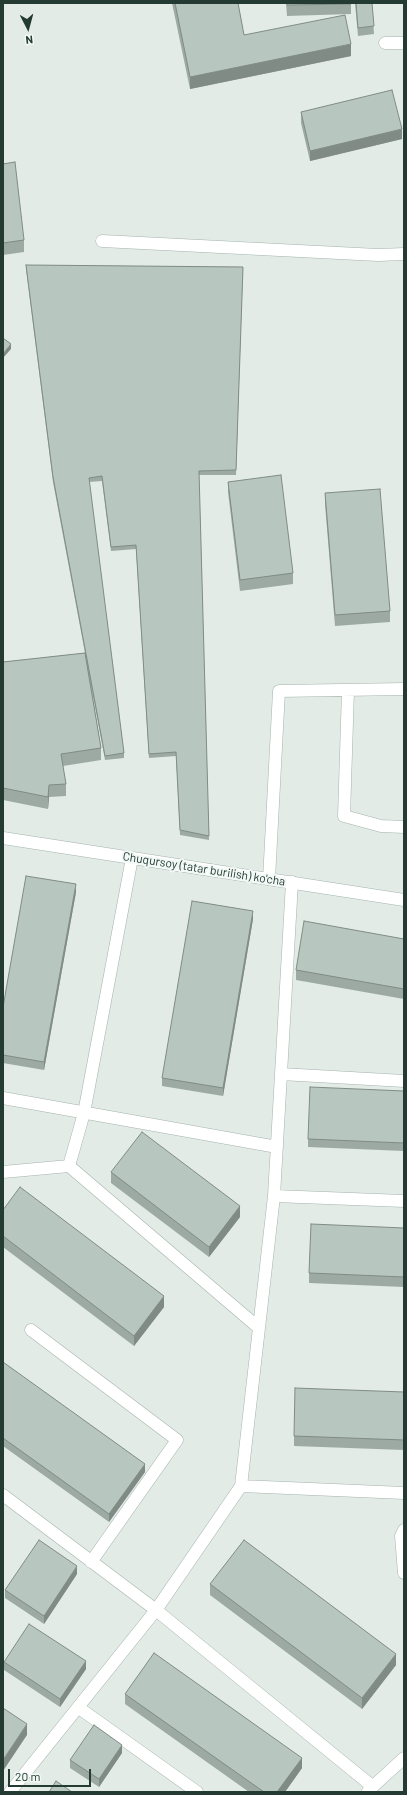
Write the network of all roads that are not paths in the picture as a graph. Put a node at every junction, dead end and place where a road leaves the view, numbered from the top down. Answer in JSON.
{"nodes":[{"id":1,"x":385,"y":43,"type":"dead end"},
{"id":2,"x":404,"y":43,"type":"edge"},
{"id":3,"x":102,"y":241,"type":"dead end"},
{"id":4,"x":404,"y":254,"type":"edge"},
{"id":5,"x":404,"y":689,"type":"edge"},
{"id":6,"x":348,"y":690,"type":"junction"},
{"id":7,"x":404,"y":827,"type":"edge"},
{"id":8,"x":3,"y":838,"type":"edge"},
{"id":9,"x":132,"y":858,"type":"junction"},
{"id":10,"x":269,"y":878,"type":"junction"},
{"id":11,"x":292,"y":882,"type":"junction"},
{"id":12,"x":404,"y":900,"type":"edge"},
{"id":13,"x":281,"y":1074,"type":"junction"},
{"id":14,"x":404,"y":1081,"type":"edge"},
{"id":15,"x":3,"y":1098,"type":"edge"},
{"id":16,"x":84,"y":1113,"type":"junction"},
{"id":17,"x":277,"y":1147,"type":"junction"},
{"id":18,"x":69,"y":1166,"type":"junction"},
{"id":19,"x":3,"y":1172,"type":"edge"},
{"id":20,"x":274,"y":1196,"type":"junction"},
{"id":21,"x":404,"y":1201,"type":"edge"},
{"id":22,"x":259,"y":1328,"type":"junction"},
{"id":23,"x":31,"y":1330,"type":"dead end"},
{"id":24,"x":241,"y":1486,"type":"junction"},
{"id":25,"x":404,"y":1493,"type":"edge"},
{"id":26,"x":3,"y":1495,"type":"edge"},
{"id":27,"x":404,"y":1530,"type":"edge"},
{"id":28,"x":91,"y":1562,"type":"junction"},
{"id":29,"x":404,"y":1573,"type":"edge"},
{"id":30,"x":156,"y":1610,"type":"junction"},
{"id":31,"x":79,"y":1708,"type":"junction"},
{"id":32,"x":404,"y":1758,"type":"edge"},
{"id":33,"x":369,"y":1789,"type":"edge"},
{"id":34,"x":10,"y":1792,"type":"edge"},
{"id":35,"x":197,"y":1792,"type":"edge"}],
"edges":[{"from":1,"to":2,"type":"street"},
{"from":3,"to":4,"type":"street"},
{"from":5,"to":6,"type":"street"},
{"from":6,"to":7,"type":"street"},
{"from":6,"to":10,"type":"street"},
{"from":8,"to":9,"type":"street","name":"Chuqursoy (tatar burilish) ko'cha"},
{"from":9,"to":10,"type":"street","name":"Chuqursoy (tatar burilish) ko'cha"},
{"from":9,"to":16,"type":"street"},
{"from":10,"to":11,"type":"street","name":"Chuqursoy (tatar burilish) ko'cha"},
{"from":11,"to":12,"type":"street","name":"Chuqursoy (tatar burilish) ko'cha"},
{"from":11,"to":13,"type":"street"},
{"from":13,"to":14,"type":"street"},
{"from":13,"to":17,"type":"street"},
{"from":15,"to":16,"type":"street"},
{"from":16,"to":17,"type":"street"},
{"from":16,"to":18,"type":"street"},
{"from":17,"to":20,"type":"street"},
{"from":18,"to":19,"type":"street"},
{"from":18,"to":22,"type":"street"},
{"from":20,"to":21,"type":"street"},
{"from":20,"to":22,"type":"street"},
{"from":22,"to":24,"type":"street"},
{"from":23,"to":28,"type":"street"},
{"from":24,"to":25,"type":"street"},
{"from":24,"to":30,"type":"street"},
{"from":26,"to":28,"type":"street"},
{"from":27,"to":29,"type":"street"},
{"from":28,"to":30,"type":"street"},
{"from":30,"to":31,"type":"street"},
{"from":30,"to":33,"type":"street"},
{"from":31,"to":34,"type":"street"},
{"from":31,"to":35,"type":"street"},
{"from":32,"to":33,"type":"street"}]}
